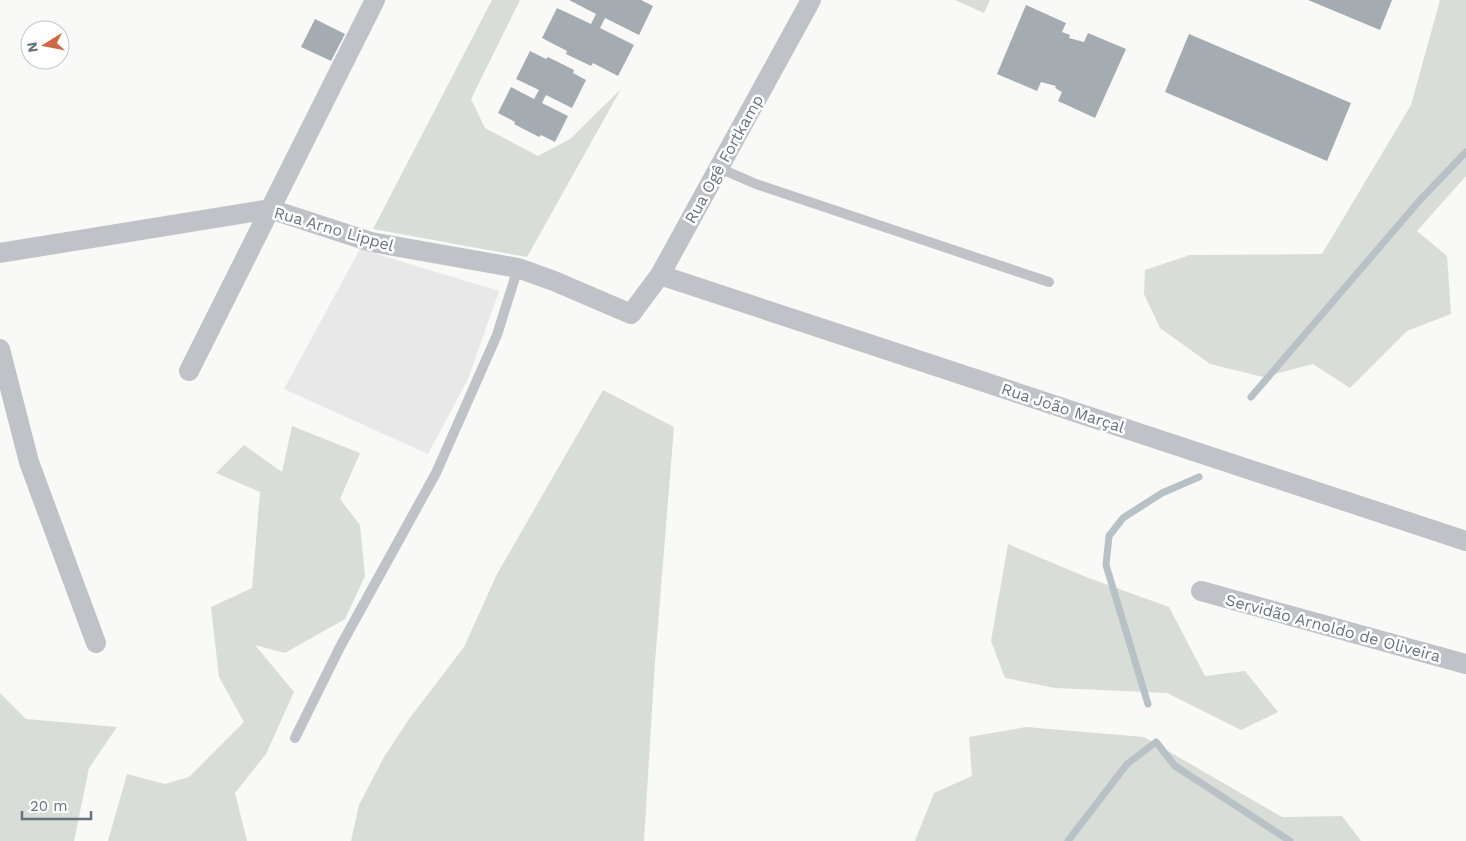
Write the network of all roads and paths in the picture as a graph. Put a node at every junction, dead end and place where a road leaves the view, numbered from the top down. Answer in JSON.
{"nodes":[{"id":1,"x":375,"y":0,"type":"edge"},
{"id":2,"x":811,"y":0,"type":"edge"},
{"id":3,"x":719,"y":168,"type":"junction"},
{"id":4,"x":270,"y":209,"type":"junction"},
{"id":5,"x":0,"y":253,"type":"edge"},
{"id":6,"x":518,"y":268,"type":"junction"},
{"id":7,"x":660,"y":275,"type":"junction"},
{"id":8,"x":1050,"y":282,"type":"dead end"},
{"id":9,"x":631,"y":314,"type":"joint"},
{"id":10,"x":0,"y":349,"type":"edge"},
{"id":11,"x":189,"y":371,"type":"dead end"},
{"id":12,"x":1466,"y":541,"type":"edge"},
{"id":13,"x":1201,"y":591,"type":"dead end"},
{"id":14,"x":96,"y":643,"type":"dead end"},
{"id":15,"x":1466,"y":664,"type":"edge"},
{"id":16,"x":295,"y":738,"type":"dead end"}],
"edges":[{"from":1,"to":4,"type":"street"},
{"from":2,"to":3,"type":"street","name":"Rua Ogê Fortkamp"},
{"from":3,"to":7,"type":"street","name":"Rua Ogê Fortkamp"},
{"from":3,"to":8,"type":"lane"},
{"from":4,"to":5,"type":"street","name":"Rua Arno Lippel"},
{"from":4,"to":6,"type":"street","name":"Rua Arno Lippel"},
{"from":4,"to":11,"type":"street"},
{"from":6,"to":9,"type":"street","name":"Rua Arno Lippel"},
{"from":6,"to":16,"type":"lane"},
{"from":7,"to":9,"type":"street","name":"Rua Ogê Fortkamp"},
{"from":7,"to":12,"type":"street","name":"Rua João Marçal"},
{"from":10,"to":14,"type":"street"},
{"from":13,"to":15,"type":"street","name":"Servidão Arnoldo de Oliveira"}]}
